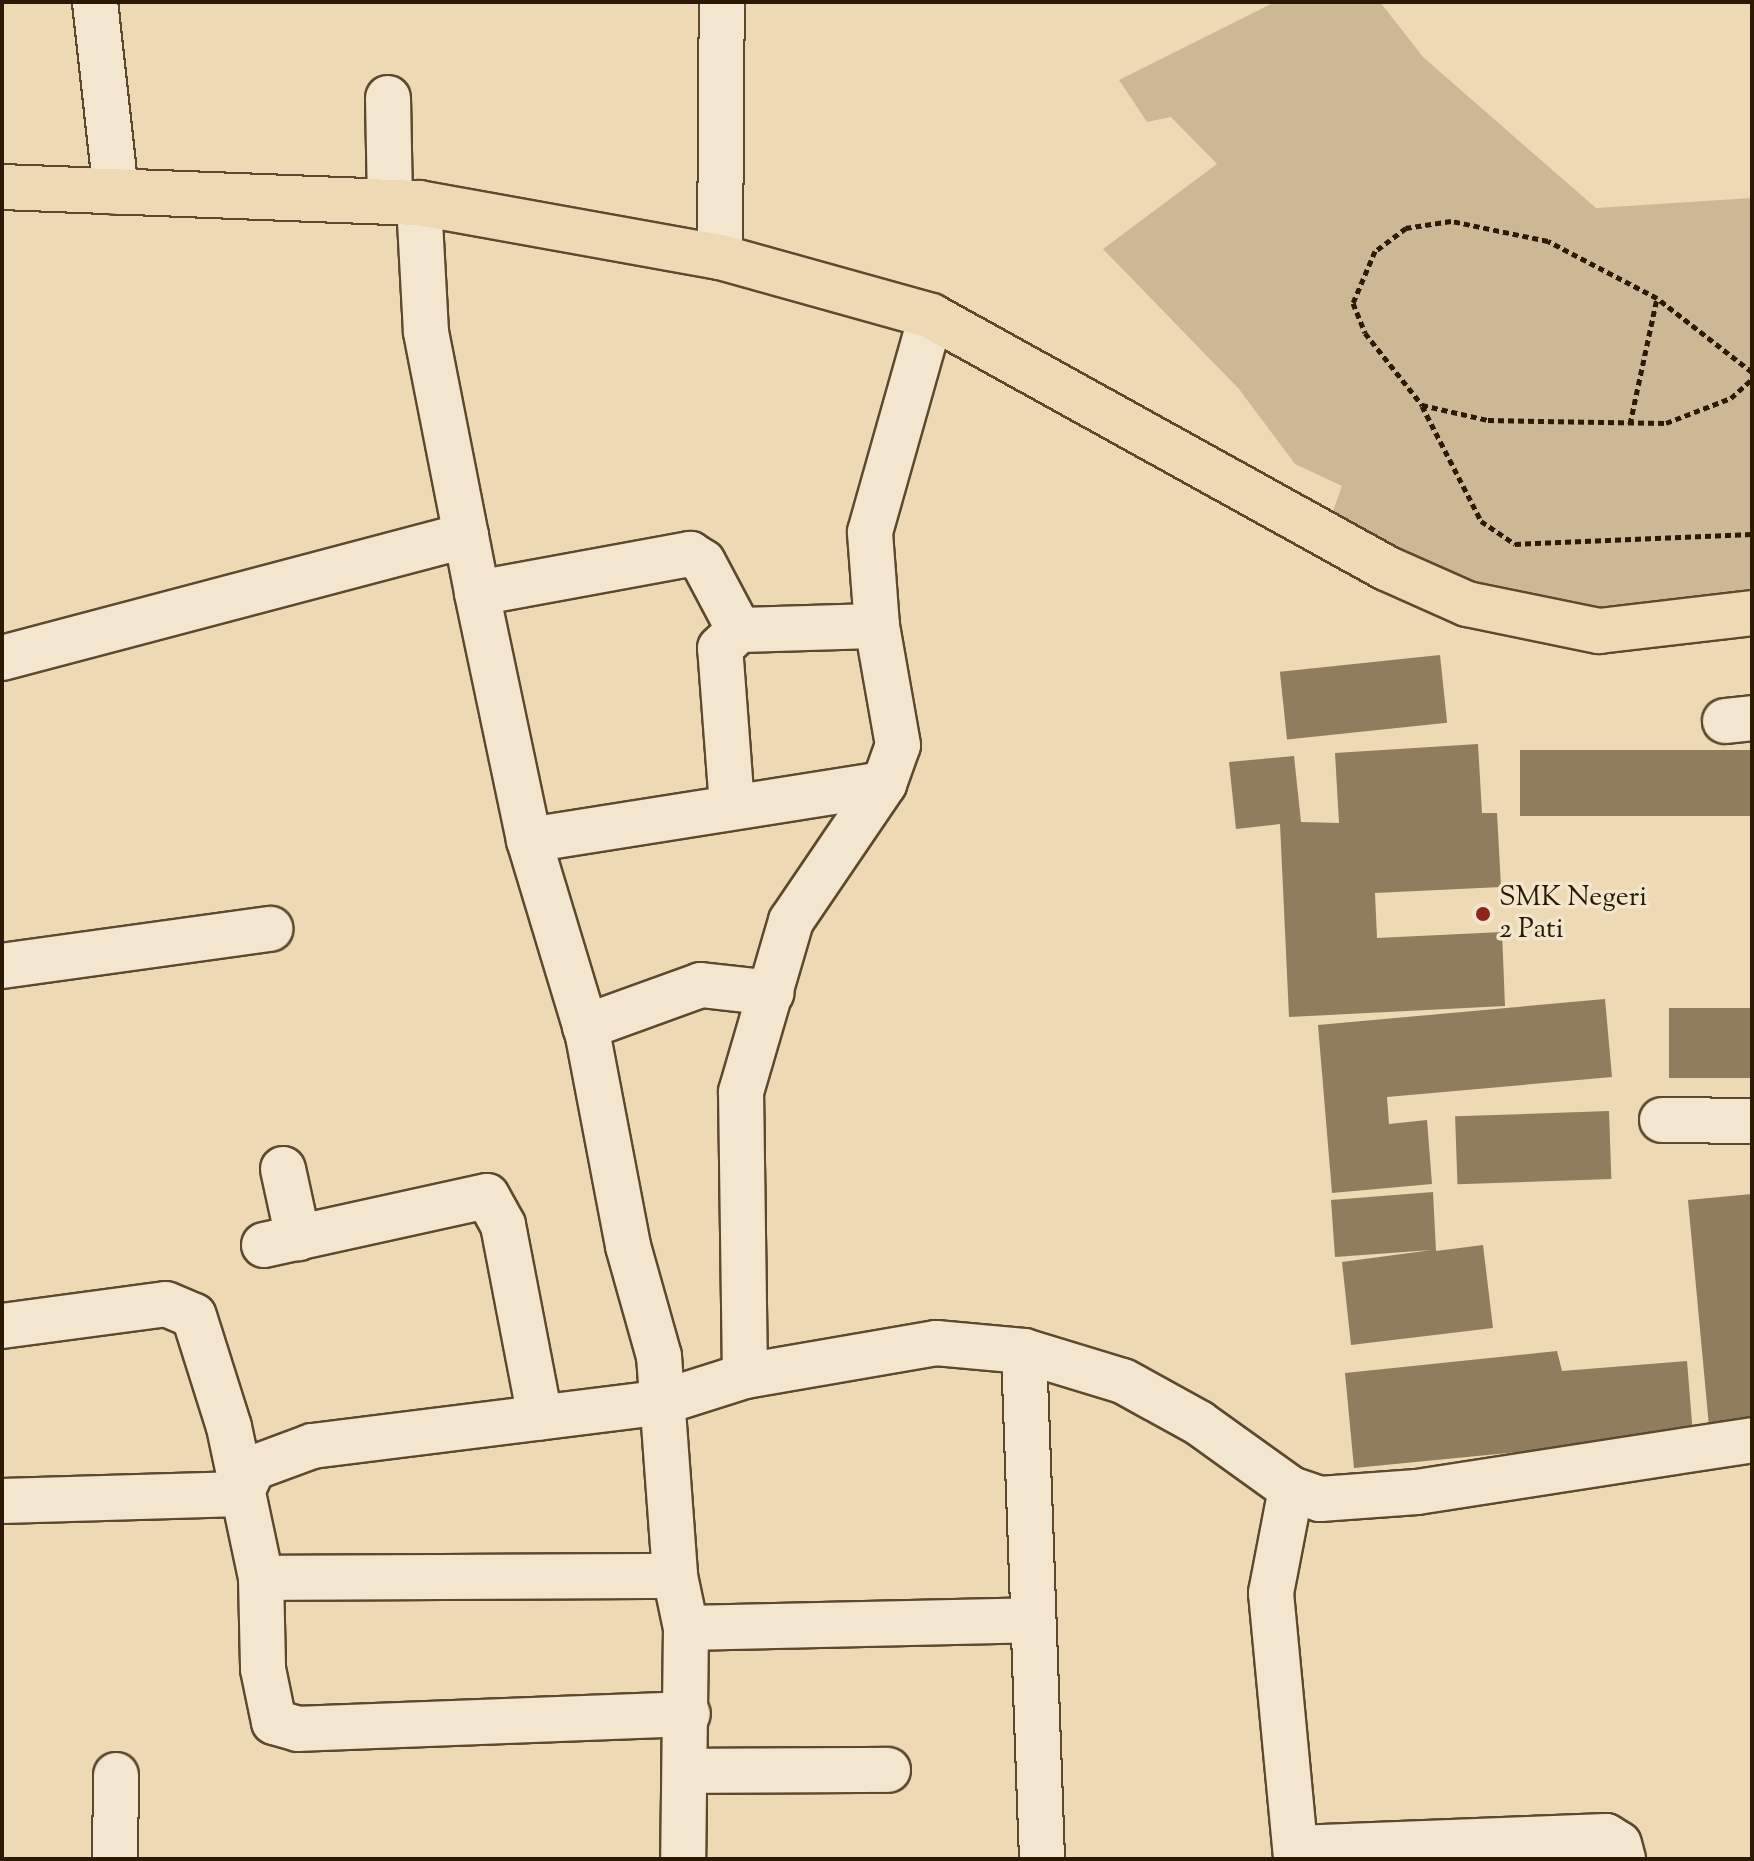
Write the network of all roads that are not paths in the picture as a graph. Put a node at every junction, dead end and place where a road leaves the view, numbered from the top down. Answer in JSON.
{"nodes":[{"id":1,"x":95,"y":2,"type":"edge"},
{"id":2,"x":722,"y":2,"type":"edge"},
{"id":3,"x":388,"y":98,"type":"dead end"},
{"id":4,"x":2,"y":187,"type":"edge"},
{"id":5,"x":116,"y":192,"type":"junction"},
{"id":6,"x":404,"y":202,"type":"junction"},
{"id":7,"x":720,"y":257,"type":"junction"},
{"id":8,"x":931,"y":316,"type":"junction"},
{"id":9,"x":466,"y":535,"type":"junction"},
{"id":10,"x":477,"y":593,"type":"junction"},
{"id":11,"x":1752,"y":613,"type":"edge"},
{"id":12,"x":877,"y":626,"type":"junction"},
{"id":13,"x":739,"y":630,"type":"junction"},
{"id":14,"x":2,"y":658,"type":"edge"},
{"id":15,"x":884,"y":784,"type":"junction"},
{"id":16,"x":732,"y":806,"type":"junction"},
{"id":17,"x":529,"y":840,"type":"junction"},
{"id":18,"x":270,"y":929,"type":"dead end"},
{"id":19,"x":2,"y":966,"type":"edge"},
{"id":20,"x":772,"y":993,"type":"junction"},
{"id":21,"x":585,"y":1027,"type":"junction"},
{"id":22,"x":1662,"y":1120,"type":"dead end"},
{"id":23,"x":1752,"y":1121,"type":"edge"},
{"id":24,"x":283,"y":1169,"type":"dead end"},
{"id":25,"x":2,"y":1326,"type":"edge"},
{"id":26,"x":1024,"y":1351,"type":"junction"},
{"id":27,"x":745,"y":1376,"type":"junction"},
{"id":28,"x":663,"y":1402,"type":"junction"},
{"id":29,"x":540,"y":1417,"type":"junction"},
{"id":30,"x":1752,"y":1440,"type":"edge"},
{"id":31,"x":1291,"y":1489,"type":"junction"},
{"id":32,"x":241,"y":1494,"type":"junction"},
{"id":33,"x":2,"y":1501,"type":"edge"},
{"id":34,"x":675,"y":1576,"type":"junction"},
{"id":35,"x":261,"y":1578,"type":"junction"},
{"id":36,"x":1032,"y":1620,"type":"junction"},
{"id":37,"x":686,"y":1628,"type":"junction"},
{"id":38,"x":688,"y":1714,"type":"junction"},
{"id":39,"x":888,"y":1770,"type":"dead end"},
{"id":40,"x":686,"y":1771,"type":"junction"},
{"id":41,"x":116,"y":1775,"type":"dead end"},
{"id":42,"x":1296,"y":1853,"type":"edge"},
{"id":43,"x":115,"y":1859,"type":"edge"},
{"id":44,"x":683,"y":1859,"type":"edge"},
{"id":45,"x":1042,"y":1859,"type":"edge"},
{"id":46,"x":1623,"y":1859,"type":"edge"}],
"edges":[{"from":1,"to":5,"type":"street"},
{"from":2,"to":7,"type":"street"},
{"from":3,"to":6,"type":"street"},
{"from":4,"to":5,"type":"main road"},
{"from":5,"to":6,"type":"main road"},
{"from":6,"to":7,"type":"main road"},
{"from":6,"to":9,"type":"street"},
{"from":7,"to":8,"type":"main road"},
{"from":8,"to":11,"type":"main road"},
{"from":8,"to":12,"type":"street"},
{"from":9,"to":10,"type":"street"},
{"from":9,"to":14,"type":"street"},
{"from":10,"to":13,"type":"street"},
{"from":10,"to":17,"type":"street"},
{"from":12,"to":13,"type":"street"},
{"from":12,"to":15,"type":"street"},
{"from":13,"to":16,"type":"street"},
{"from":15,"to":16,"type":"street"},
{"from":15,"to":20,"type":"street"},
{"from":16,"to":17,"type":"street"},
{"from":17,"to":21,"type":"street"},
{"from":18,"to":19,"type":"street"},
{"from":20,"to":21,"type":"street"},
{"from":20,"to":27,"type":"street"},
{"from":21,"to":28,"type":"street"},
{"from":22,"to":23,"type":"street"},
{"from":24,"to":29,"type":"street"},
{"from":25,"to":32,"type":"street"},
{"from":26,"to":27,"type":"street"},
{"from":26,"to":31,"type":"street"},
{"from":26,"to":36,"type":"street"},
{"from":27,"to":28,"type":"street"},
{"from":28,"to":29,"type":"street"},
{"from":28,"to":34,"type":"street"},
{"from":29,"to":32,"type":"street"},
{"from":30,"to":31,"type":"street"},
{"from":31,"to":42,"type":"street"},
{"from":32,"to":33,"type":"street"},
{"from":32,"to":35,"type":"street"},
{"from":34,"to":35,"type":"street"},
{"from":34,"to":37,"type":"street"},
{"from":35,"to":38,"type":"street"},
{"from":36,"to":37,"type":"street"},
{"from":36,"to":45,"type":"street"},
{"from":37,"to":38,"type":"street"},
{"from":38,"to":40,"type":"street"},
{"from":39,"to":40,"type":"street"},
{"from":40,"to":44,"type":"street"},
{"from":41,"to":43,"type":"street"},
{"from":42,"to":46,"type":"street"}]}
